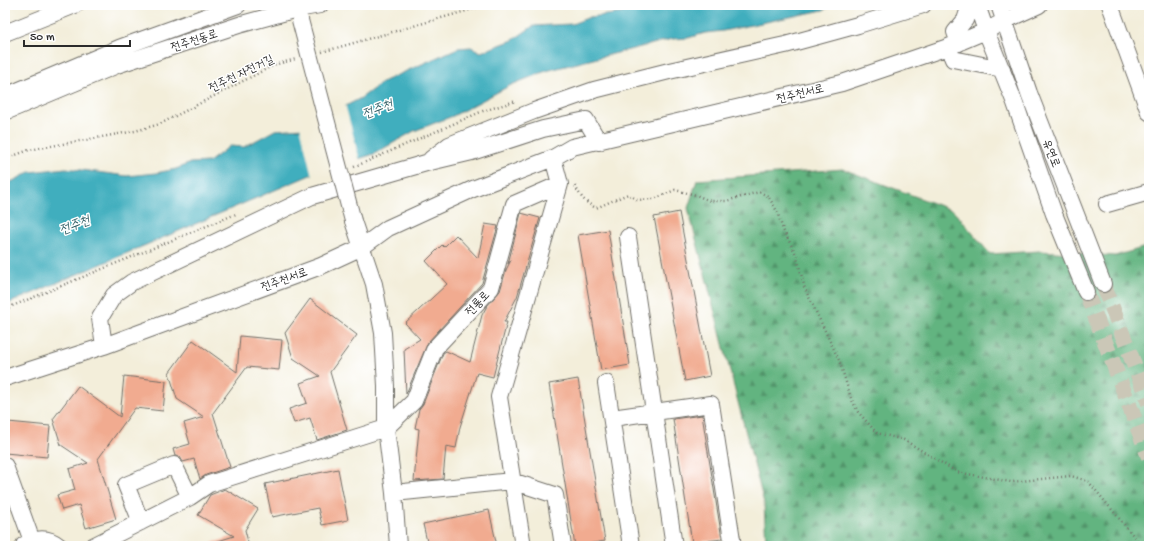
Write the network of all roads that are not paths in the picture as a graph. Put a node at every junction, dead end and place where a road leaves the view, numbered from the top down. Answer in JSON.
{"nodes":[{"id":1,"x":75,"y":5,"type":"edge"},
{"id":2,"x":238,"y":5,"type":"edge"},
{"id":3,"x":320,"y":5,"type":"edge"},
{"id":4,"x":923,"y":5,"type":"edge"},
{"id":5,"x":970,"y":5,"type":"edge"},
{"id":6,"x":977,"y":5,"type":"edge"},
{"id":7,"x":1039,"y":5,"type":"edge"},
{"id":8,"x":1110,"y":5,"type":"edge"},
{"id":9,"x":298,"y":11,"type":"edge"},
{"id":10,"x":1001,"y":13,"type":"edge"},
{"id":11,"x":984,"y":26,"type":"junction"},
{"id":12,"x":5,"y":33,"type":"edge"},
{"id":13,"x":954,"y":41,"type":"junction"},
{"id":14,"x":1002,"y":69,"type":"junction"},
{"id":15,"x":5,"y":96,"type":"edge"},
{"id":16,"x":5,"y":112,"type":"edge"},
{"id":17,"x":1149,"y":112,"type":"edge"},
{"id":18,"x":598,"y":142,"type":"junction"},
{"id":19,"x":553,"y":158,"type":"junction"},
{"id":20,"x":426,"y":163,"type":"junction"},
{"id":21,"x":565,"y":183,"type":"junction"},
{"id":22,"x":1149,"y":192,"type":"edge"},
{"id":23,"x":1107,"y":204,"type":"dead end"},
{"id":24,"x":628,"y":237,"type":"dead end"},
{"id":25,"x":362,"y":247,"type":"junction"},
{"id":26,"x":1103,"y":284,"type":"tunnel mouth"},
{"id":27,"x":1086,"y":292,"type":"tunnel mouth"},
{"id":28,"x":104,"y":346,"type":"junction"},
{"id":29,"x":5,"y":378,"type":"edge"},
{"id":30,"x":606,"y":383,"type":"dead end"},
{"id":31,"x":654,"y":412,"type":"junction"},
{"id":32,"x":612,"y":418,"type":"junction"},
{"id":33,"x":386,"y":428,"type":"junction"},
{"id":34,"x":5,"y":466,"type":"edge"},
{"id":35,"x":512,"y":482,"type":"junction"},
{"id":36,"x":394,"y":493,"type":"junction"},
{"id":37,"x":190,"y":497,"type":"junction"},
{"id":38,"x":141,"y":522,"type":"junction"},
{"id":39,"x":28,"y":543,"type":"edge"},
{"id":40,"x":59,"y":546,"type":"edge"},
{"id":41,"x":92,"y":546,"type":"edge"},
{"id":42,"x":398,"y":546,"type":"edge"},
{"id":43,"x":523,"y":546,"type":"edge"},
{"id":44,"x":563,"y":546,"type":"edge"},
{"id":45,"x":631,"y":546,"type":"edge"},
{"id":46,"x":674,"y":546,"type":"edge"},
{"id":47,"x":734,"y":546,"type":"edge"}],
"edges":[{"from":1,"to":12,"type":"street"},
{"from":2,"to":15,"type":"street","name":"전주천동로"},
{"from":3,"to":9,"type":"street","name":"전주천동로"},
{"from":4,"to":20,"type":"street"},
{"from":5,"to":13,"type":"street"},
{"from":6,"to":11,"type":"street","name":"유연로"},
{"from":7,"to":10,"type":"street","name":"전주천서로"},
{"from":8,"to":17,"type":"street"},
{"from":9,"to":16,"type":"street","name":"전주천동로"},
{"from":9,"to":25,"type":"street","bridge":true},
{"from":10,"to":11,"type":"street","name":"전주천서로"},
{"from":10,"to":26,"type":"street","name":"유연로"},
{"from":11,"to":13,"type":"street","name":"전주천서로"},
{"from":11,"to":14,"type":"street","name":"유연로"},
{"from":13,"to":14,"type":"street"},
{"from":13,"to":18,"type":"street","name":"전주천서로"},
{"from":14,"to":27,"type":"street","name":"유연로"},
{"from":18,"to":19,"type":"street","name":"전주천서로"},
{"from":18,"to":20,"type":"street"},
{"from":19,"to":21,"type":"street"},
{"from":19,"to":25,"type":"street","name":"전주천서로"},
{"from":20,"to":28,"type":"street"},
{"from":21,"to":33,"type":"street","name":"전룡로"},
{"from":21,"to":35,"type":"street"},
{"from":22,"to":23,"type":"street"},
{"from":24,"to":31,"type":"street"},
{"from":25,"to":28,"type":"street","name":"전주천서로"},
{"from":25,"to":33,"type":"street"},
{"from":28,"to":29,"type":"street","name":"전주천서로"},
{"from":30,"to":32,"type":"street"},
{"from":31,"to":32,"type":"street"},
{"from":31,"to":46,"type":"street"},
{"from":31,"to":47,"type":"street"},
{"from":32,"to":45,"type":"street"},
{"from":33,"to":36,"type":"street"},
{"from":33,"to":37,"type":"street"},
{"from":34,"to":39,"type":"street"},
{"from":35,"to":36,"type":"street"},
{"from":35,"to":43,"type":"street"},
{"from":35,"to":44,"type":"street"},
{"from":36,"to":42,"type":"street"},
{"from":37,"to":38,"type":"street"},
{"from":37,"to":38,"type":"street"},
{"from":38,"to":41,"type":"street"},
{"from":39,"to":40,"type":"street"}]}
